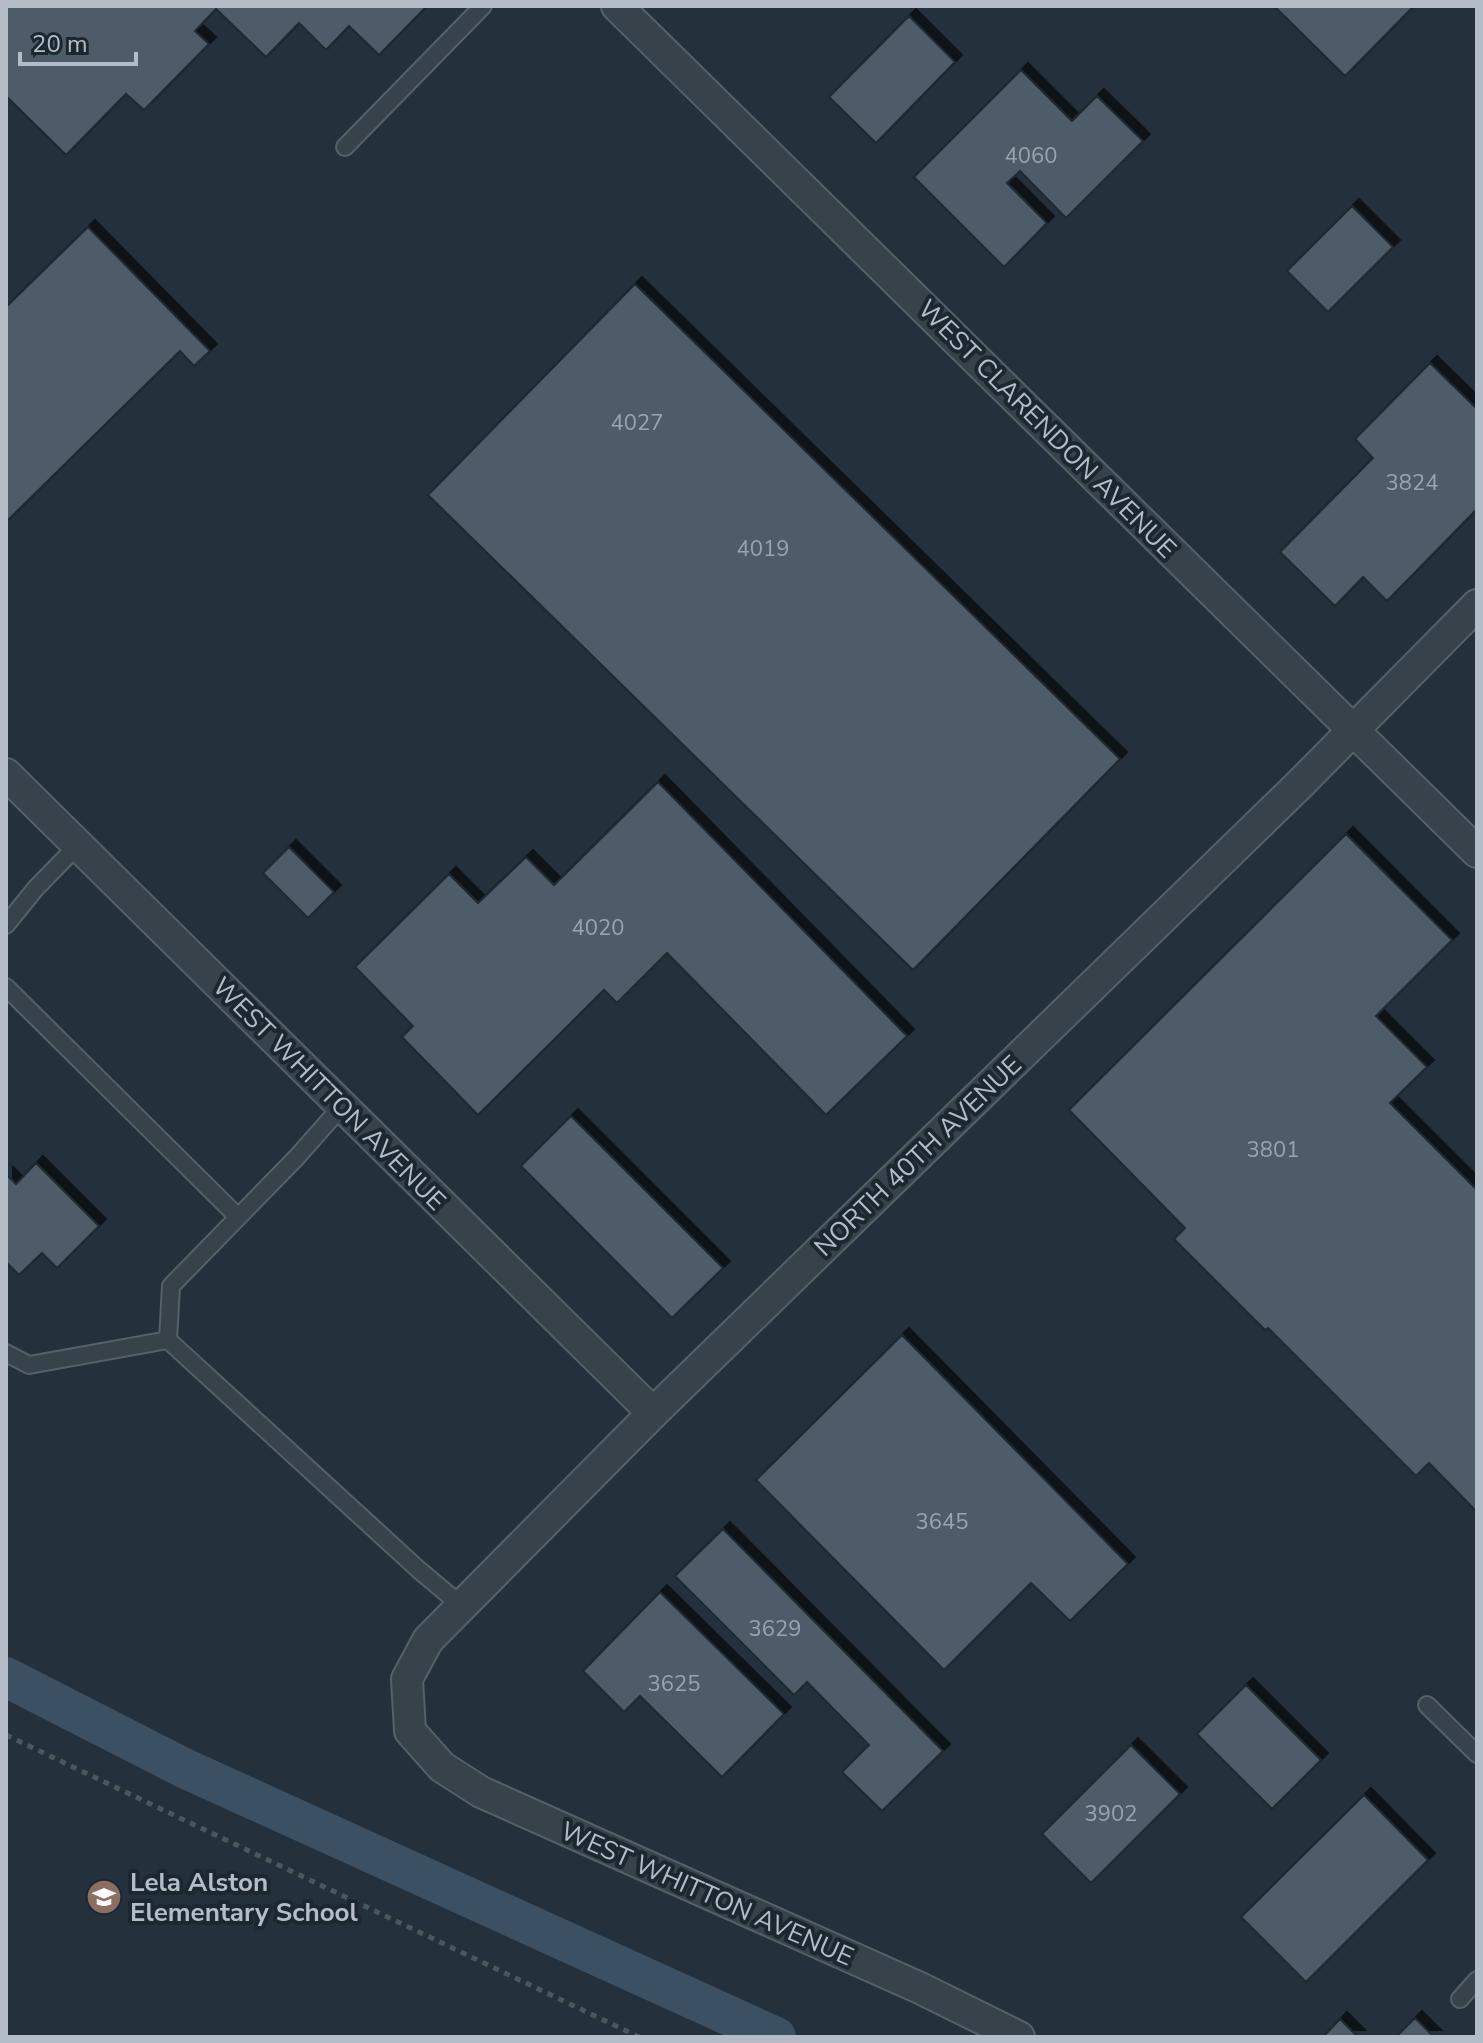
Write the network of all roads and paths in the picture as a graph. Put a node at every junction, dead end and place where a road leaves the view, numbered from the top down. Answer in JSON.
{"nodes":[{"id":1,"x":483,"y":6,"type":"edge"},
{"id":2,"x":617,"y":6,"type":"edge"},
{"id":3,"x":345,"y":147,"type":"dead end"},
{"id":4,"x":1477,"y":605,"type":"edge"},
{"id":5,"x":1353,"y":731,"type":"junction"},
{"id":6,"x":6,"y":774,"type":"edge"},
{"id":7,"x":78,"y":845,"type":"junction"},
{"id":8,"x":1477,"y":852,"type":"edge"},
{"id":9,"x":6,"y":925,"type":"edge"},
{"id":10,"x":6,"y":987,"type":"edge"},
{"id":11,"x":342,"y":1106,"type":"junction"},
{"id":12,"x":238,"y":1217,"type":"junction"},
{"id":13,"x":168,"y":1340,"type":"junction"},
{"id":14,"x":6,"y":1353,"type":"edge"},
{"id":15,"x":653,"y":1413,"type":"junction"},
{"id":16,"x":462,"y":1606,"type":"junction"},
{"id":17,"x":1427,"y":1705,"type":"dead end"},
{"id":18,"x":410,"y":1731,"type":"joint"},
{"id":19,"x":6,"y":1735,"type":"edge"},
{"id":20,"x":1477,"y":1754,"type":"edge"},
{"id":21,"x":1477,"y":1980,"type":"edge"},
{"id":22,"x":1460,"y":1999,"type":"dead end"},
{"id":23,"x":639,"y":2037,"type":"edge"},
{"id":24,"x":1019,"y":2037,"type":"edge"}],
"edges":[{"from":1,"to":3,"type":"lane"},
{"from":2,"to":5,"type":"street","name":"WEST CLARENDON AVENUE"},
{"from":4,"to":5,"type":"street","name":"NORTH 40TH AVENUE"},
{"from":5,"to":8,"type":"street","name":"WEST CLARENDON AVENUE"},
{"from":5,"to":15,"type":"street","name":"NORTH 40TH AVENUE"},
{"from":6,"to":7,"type":"street","name":"WEST WHITTON AVENUE"},
{"from":7,"to":9,"type":"lane"},
{"from":7,"to":11,"type":"street","name":"WEST WHITTON AVENUE"},
{"from":10,"to":12,"type":"lane"},
{"from":11,"to":12,"type":"lane"},
{"from":11,"to":15,"type":"street","name":"WEST WHITTON AVENUE"},
{"from":12,"to":13,"type":"lane"},
{"from":13,"to":14,"type":"lane"},
{"from":13,"to":16,"type":"lane"},
{"from":15,"to":16,"type":"street","name":"NORTH 40TH AVENUE"},
{"from":16,"to":18,"type":"street","name":"NORTH 40TH AVENUE"},
{"from":17,"to":20,"type":"lane"},
{"from":18,"to":24,"type":"street","name":"WEST WHITTON AVENUE"},
{"from":19,"to":23,"type":"path"},
{"from":21,"to":22,"type":"lane"}]}
